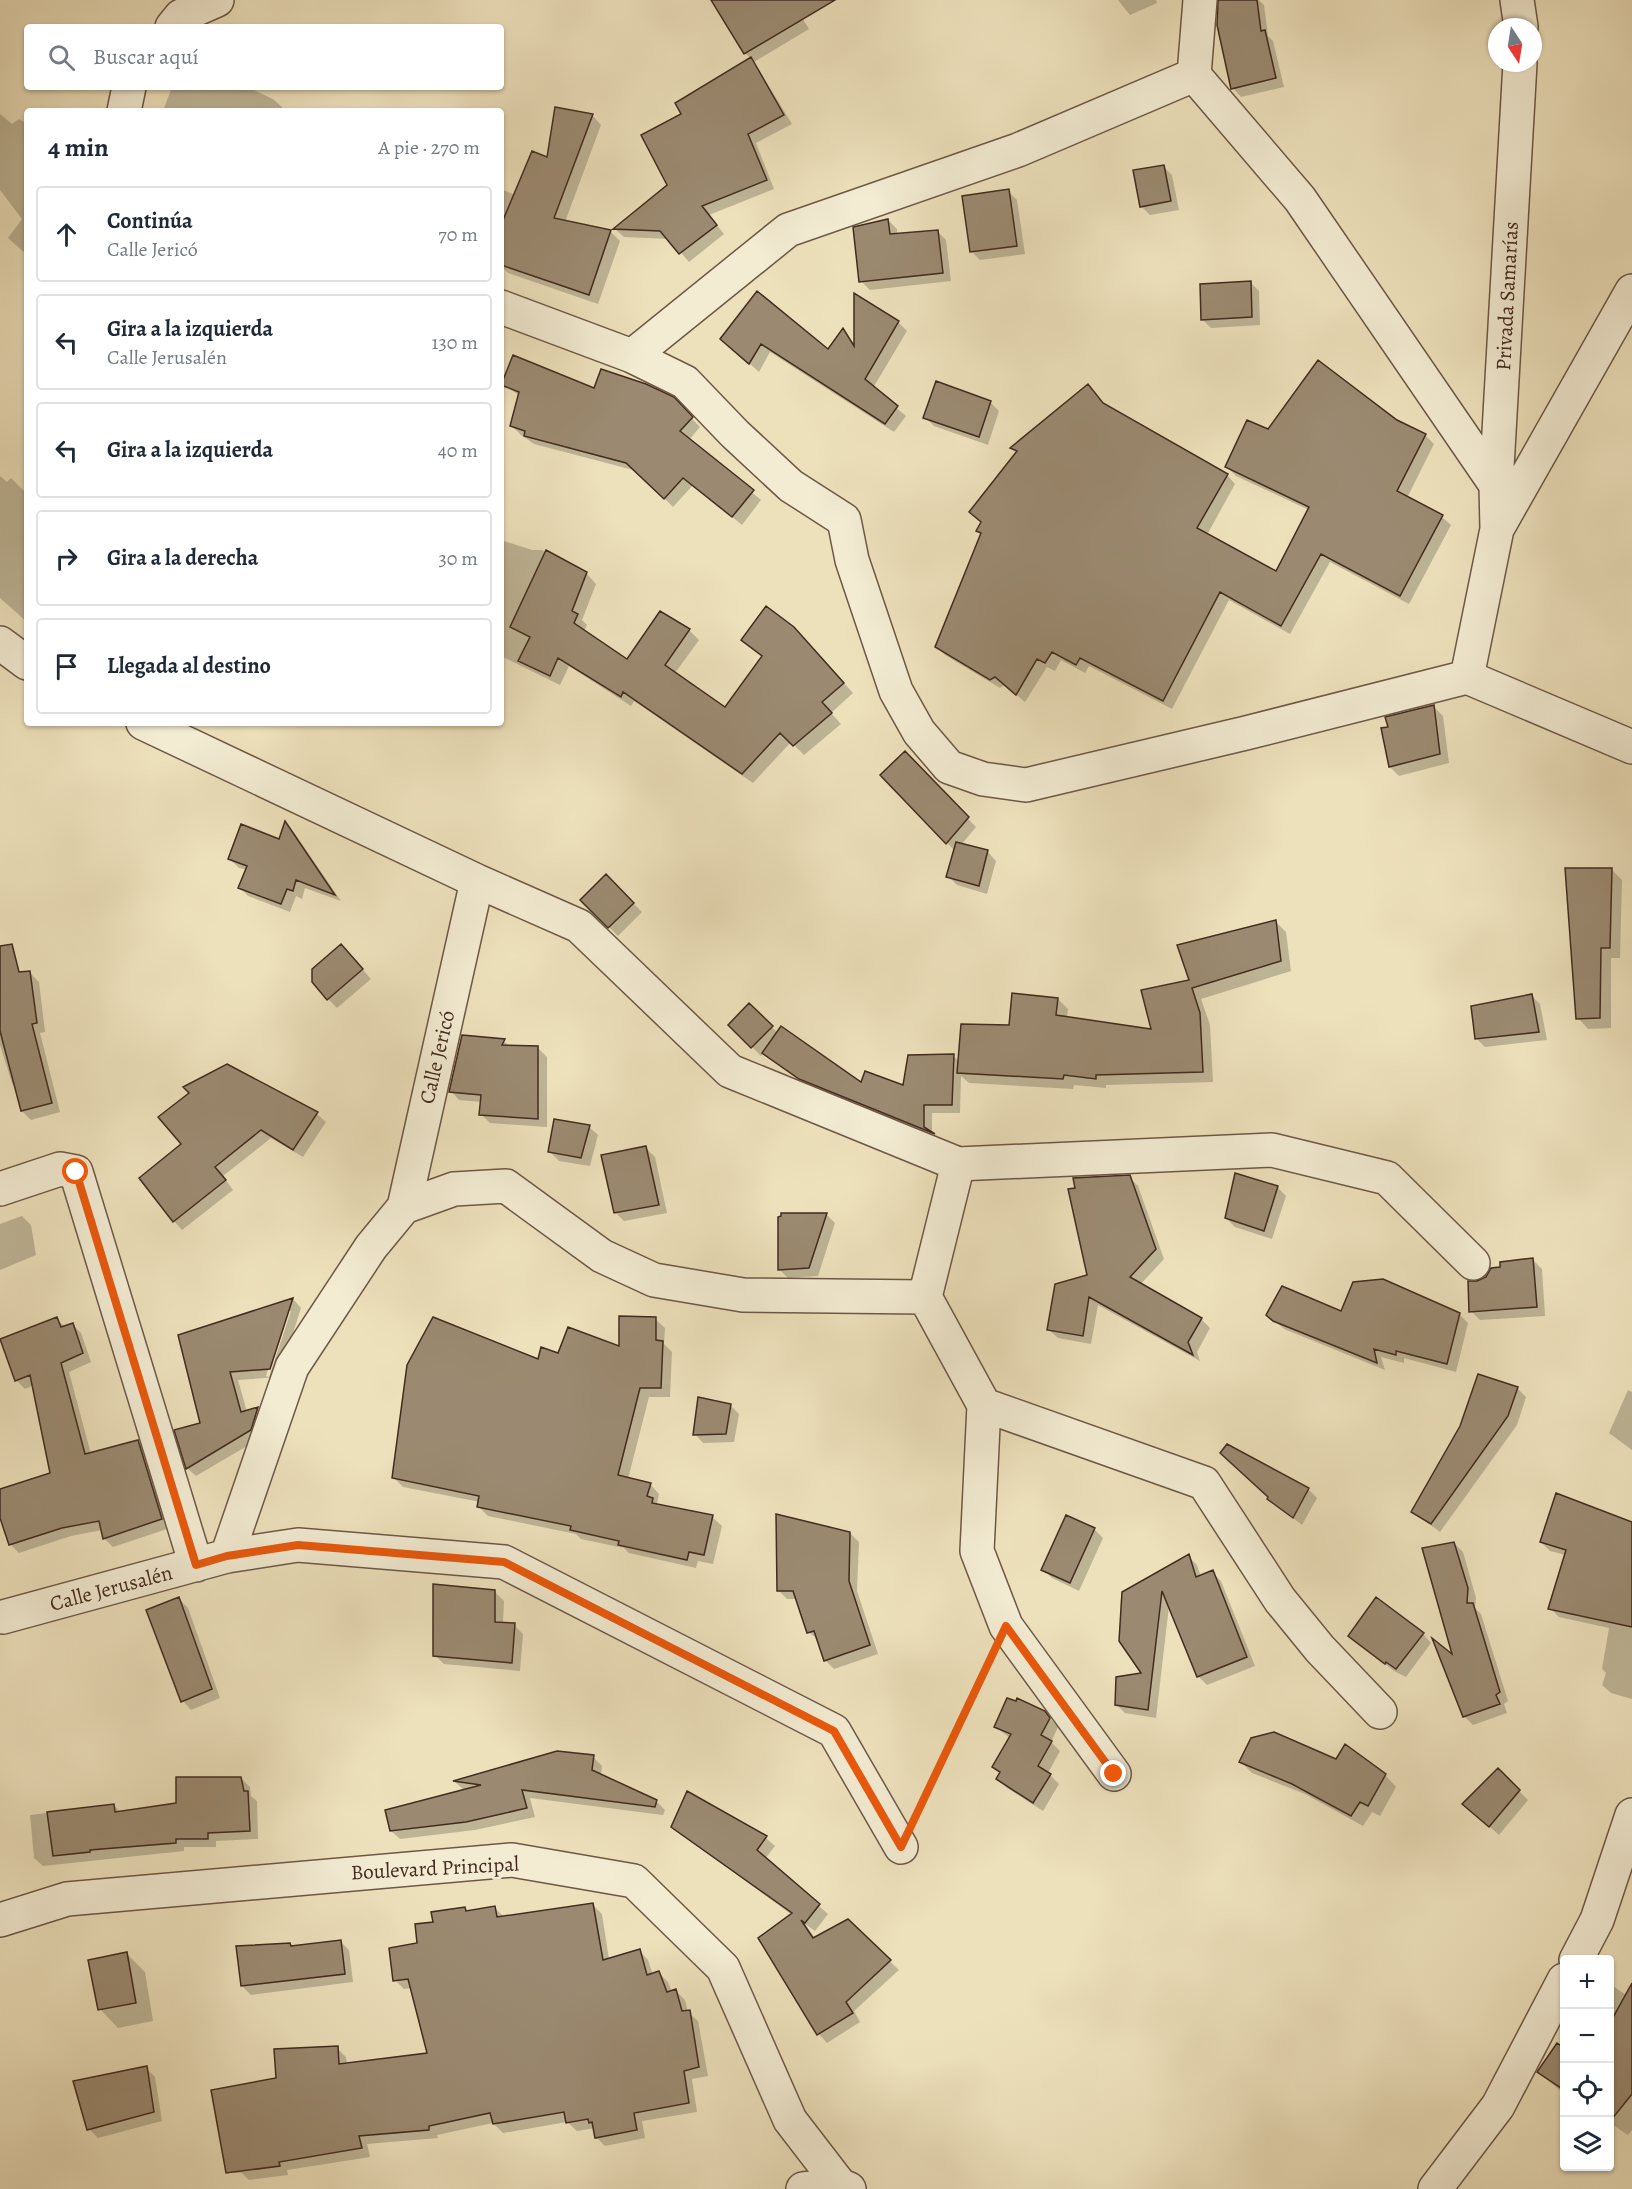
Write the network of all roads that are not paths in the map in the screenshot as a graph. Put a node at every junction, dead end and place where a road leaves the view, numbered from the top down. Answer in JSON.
{"nodes":[{"id":1,"x":217,"y":0,"type":"edge"},
{"id":2,"x":1200,"y":0,"type":"edge"},
{"id":3,"x":1517,"y":0,"type":"edge"},
{"id":4,"x":1520,"y":18,"type":"edge"},
{"id":5,"x":174,"y":24,"type":"edge"},
{"id":6,"x":1519,"y":72,"type":"edge"},
{"id":7,"x":1194,"y":75,"type":"junction"},
{"id":8,"x":128,"y":90,"type":"edge"},
{"id":9,"x":125,"y":108,"type":"edge"},
{"id":10,"x":1632,"y":291,"type":"edge"},
{"id":11,"x":504,"y":308,"type":"edge"},
{"id":12,"x":632,"y":356,"type":"junction"},
{"id":13,"x":1496,"y":484,"type":"junction"},
{"id":14,"x":1497,"y":529,"type":"junction"},
{"id":15,"x":0,"y":643,"type":"edge"},
{"id":16,"x":24,"y":661,"type":"edge"},
{"id":17,"x":1467,"y":676,"type":"junction"},
{"id":18,"x":149,"y":726,"type":"edge"},
{"id":19,"x":1632,"y":747,"type":"edge"},
{"id":20,"x":477,"y":881,"type":"junction"},
{"id":21,"x":958,"y":1164,"type":"junction"},
{"id":22,"x":0,"y":1189,"type":"edge"},
{"id":23,"x":404,"y":1207,"type":"junction"},
{"id":24,"x":1473,"y":1263,"type":"dead end"},
{"id":25,"x":925,"y":1297,"type":"junction"},
{"id":26,"x":984,"y":1405,"type":"junction"},
{"id":27,"x":227,"y":1556,"type":"junction"},
{"id":28,"x":196,"y":1565,"type":"junction"},
{"id":29,"x":1,"y":1621,"type":"edge"},
{"id":30,"x":1380,"y":1712,"type":"dead end"},
{"id":31,"x":1114,"y":1774,"type":"dead end"},
{"id":32,"x":1632,"y":1815,"type":"edge"},
{"id":33,"x":901,"y":1847,"type":"road end"},
{"id":34,"x":0,"y":1920,"type":"edge"},
{"id":35,"x":1578,"y":1955,"type":"edge"},
{"id":36,"x":1560,"y":1988,"type":"edge"},
{"id":37,"x":845,"y":2187,"type":"edge"},
{"id":38,"x":803,"y":2189,"type":"edge"},
{"id":39,"x":1435,"y":2189,"type":"edge"}],
"edges":[{"from":1,"to":5,"type":"street"},
{"from":2,"to":7,"type":"street"},
{"from":3,"to":4,"type":"street"},
{"from":6,"to":13,"type":"street","name":"Privada Samarías"},
{"from":7,"to":12,"type":"street"},
{"from":7,"to":13,"type":"street"},
{"from":8,"to":9,"type":"street"},
{"from":10,"to":14,"type":"street"},
{"from":11,"to":12,"type":"street"},
{"from":12,"to":17,"type":"street"},
{"from":13,"to":14,"type":"street","name":"Privada Samarías"},
{"from":14,"to":17,"type":"street"},
{"from":15,"to":16,"type":"street"},
{"from":17,"to":19,"type":"street"},
{"from":18,"to":20,"type":"street"},
{"from":20,"to":21,"type":"street"},
{"from":20,"to":23,"type":"street","name":"Calle Jericó"},
{"from":21,"to":24,"type":"street"},
{"from":21,"to":25,"type":"street"},
{"from":22,"to":28,"type":"street"},
{"from":23,"to":25,"type":"street"},
{"from":23,"to":27,"type":"street","name":"Calle Jericó"},
{"from":25,"to":26,"type":"street"},
{"from":26,"to":30,"type":"street"},
{"from":26,"to":31,"type":"street"},
{"from":27,"to":28,"type":"street","name":"Calle Jerusalén"},
{"from":27,"to":33,"type":"street","name":"Calle Jerusalén"},
{"from":28,"to":29,"type":"street","name":"Calle Jerusalén"},
{"from":32,"to":35,"type":"street"},
{"from":34,"to":37,"type":"street","name":"Boulevard Principal"},
{"from":36,"to":39,"type":"street"},
{"from":37,"to":38,"type":"street"}]}
